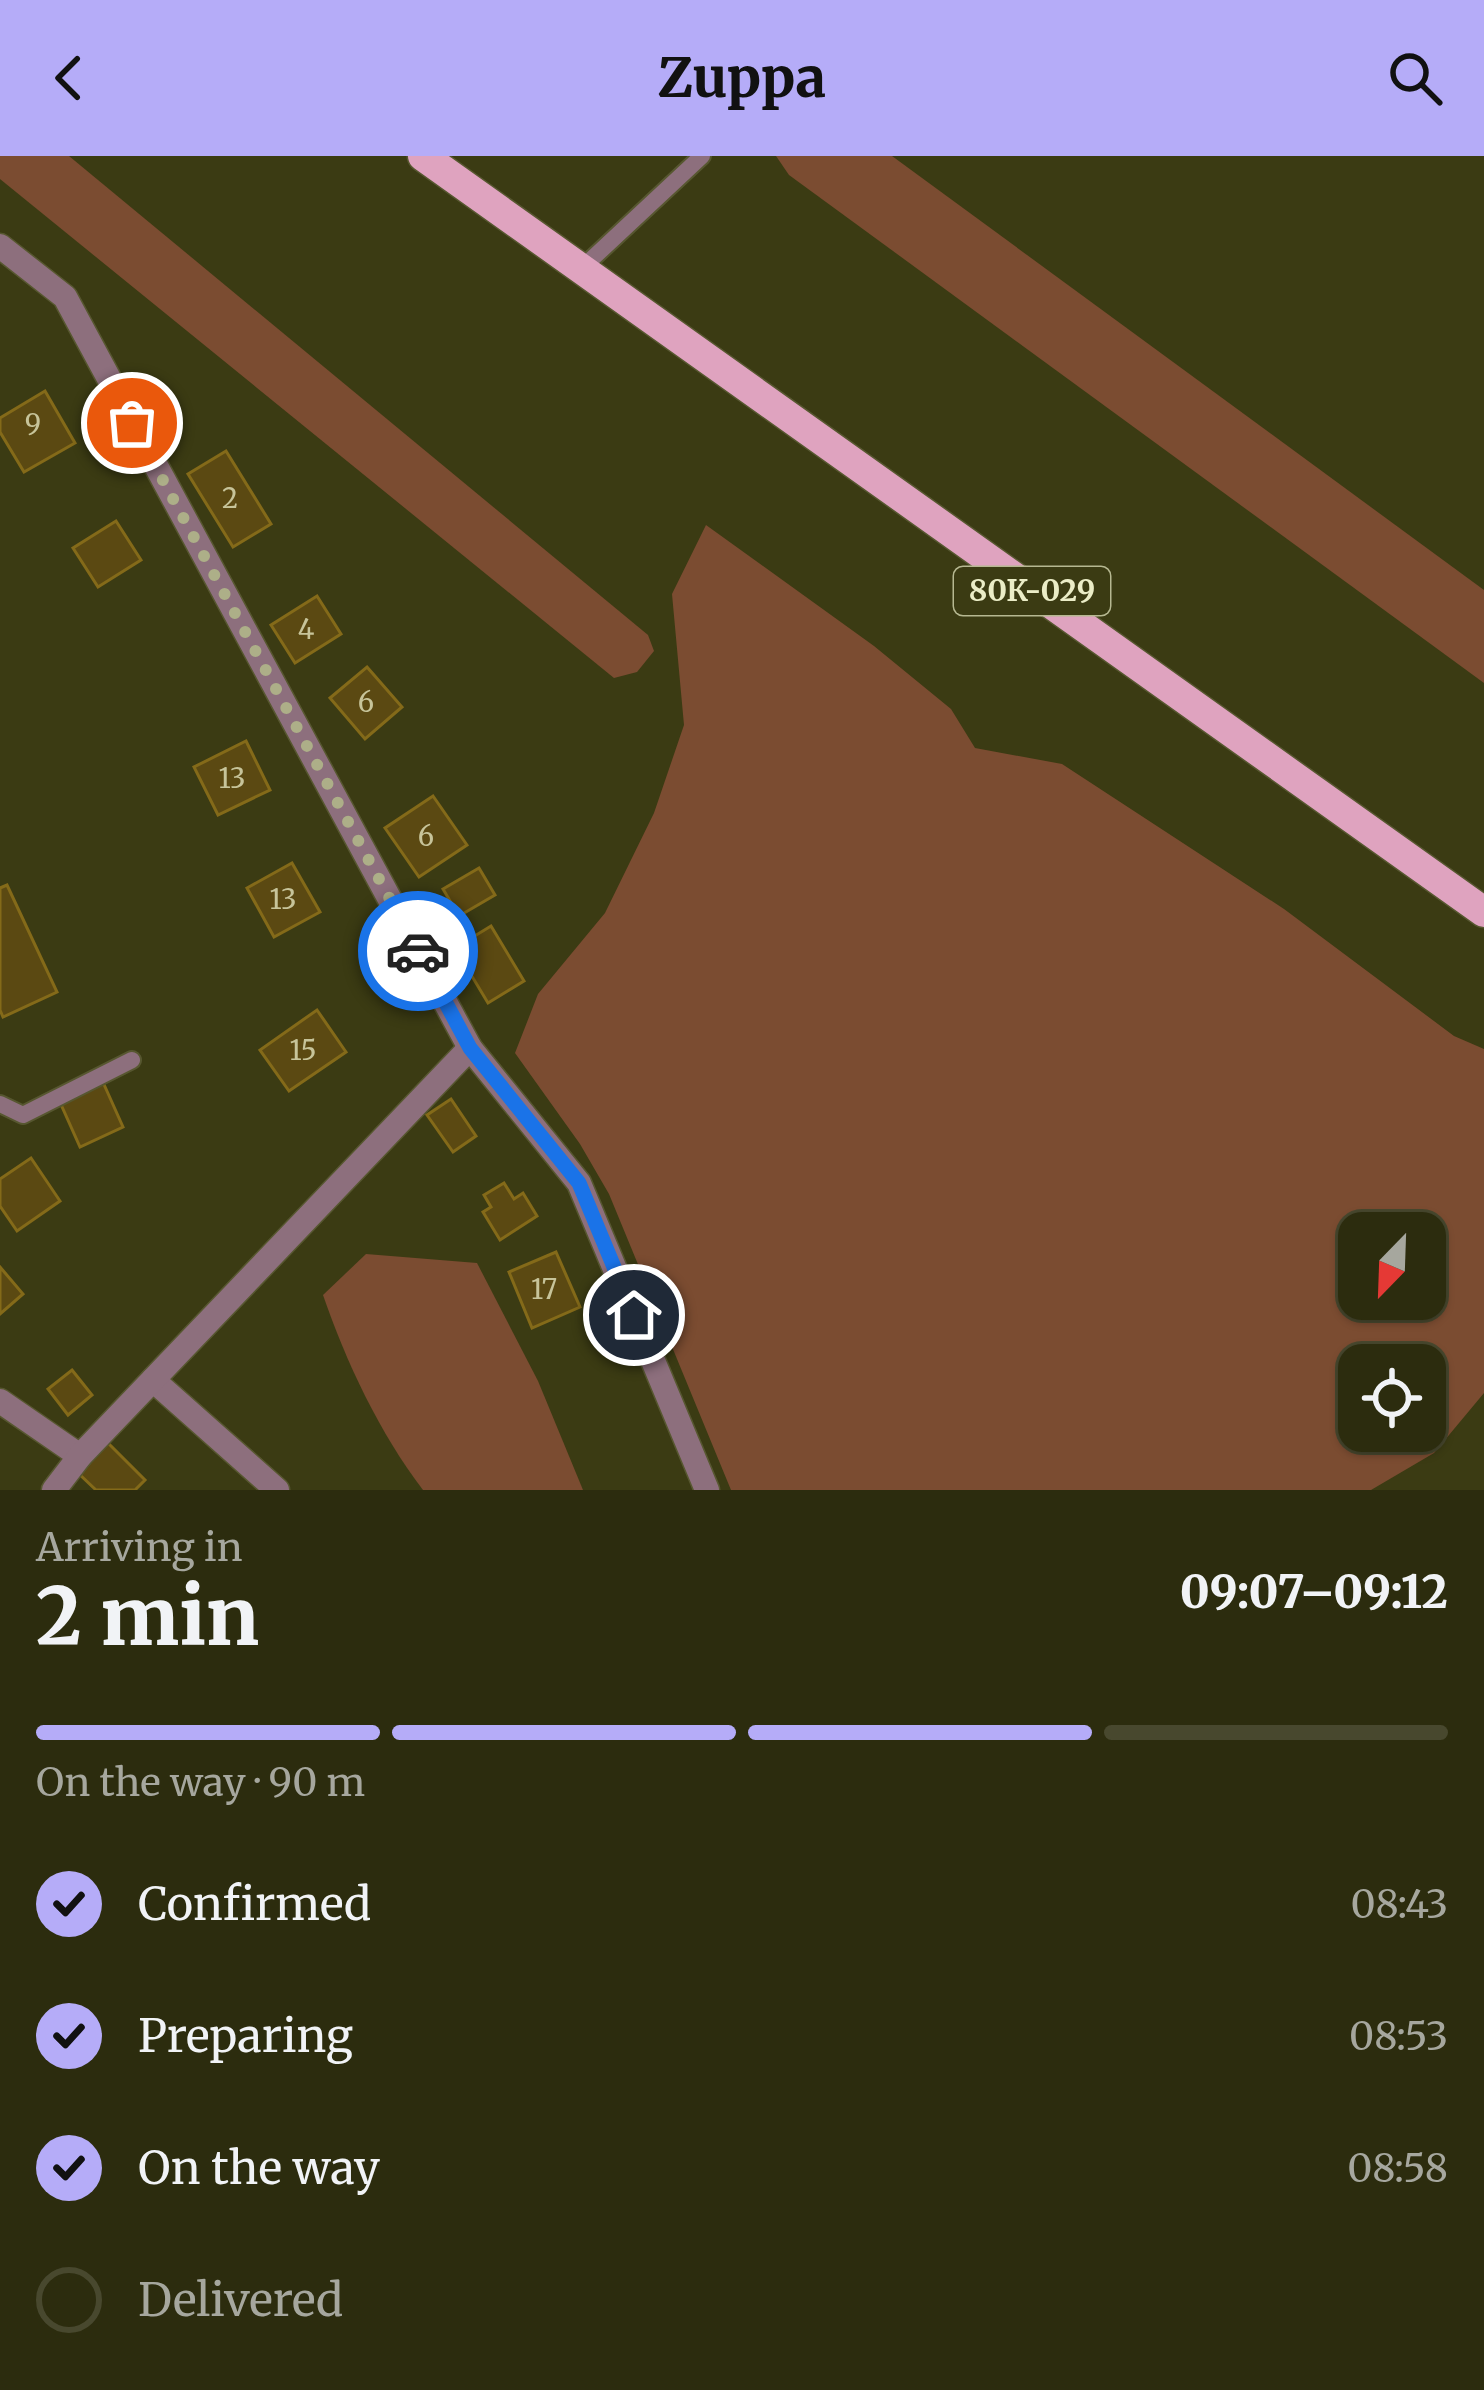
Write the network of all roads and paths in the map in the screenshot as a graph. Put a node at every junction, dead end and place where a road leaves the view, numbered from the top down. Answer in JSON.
{"nodes":[{"id":1,"x":423,"y":156,"type":"edge"},
{"id":2,"x":702,"y":156,"type":"edge"},
{"id":3,"x":0,"y":246,"type":"edge"},
{"id":4,"x":581,"y":269,"type":"junction"},
{"id":5,"x":1484,"y":912,"type":"edge"},
{"id":6,"x":470,"y":1048,"type":"junction"},
{"id":7,"x":132,"y":1060,"type":"dead end"},
{"id":8,"x":0,"y":1104,"type":"edge"},
{"id":9,"x":153,"y":1381,"type":"junction"},
{"id":10,"x":0,"y":1401,"type":"edge"},
{"id":11,"x":72,"y":1452,"type":"junction"},
{"id":12,"x":53,"y":1490,"type":"edge"},
{"id":13,"x":277,"y":1490,"type":"edge"},
{"id":14,"x":707,"y":1490,"type":"edge"}],
"edges":[{"from":1,"to":4,"type":"main road","number":"80К-029"},
{"from":2,"to":4,"type":"lane"},
{"from":3,"to":6,"type":"street"},
{"from":4,"to":5,"type":"main road","number":"80К-029"},
{"from":6,"to":9,"type":"street"},
{"from":6,"to":14,"type":"street"},
{"from":7,"to":8,"type":"lane"},
{"from":9,"to":11,"type":"street"},
{"from":9,"to":13,"type":"street"},
{"from":10,"to":11,"type":"street"},
{"from":11,"to":12,"type":"street"}]}
